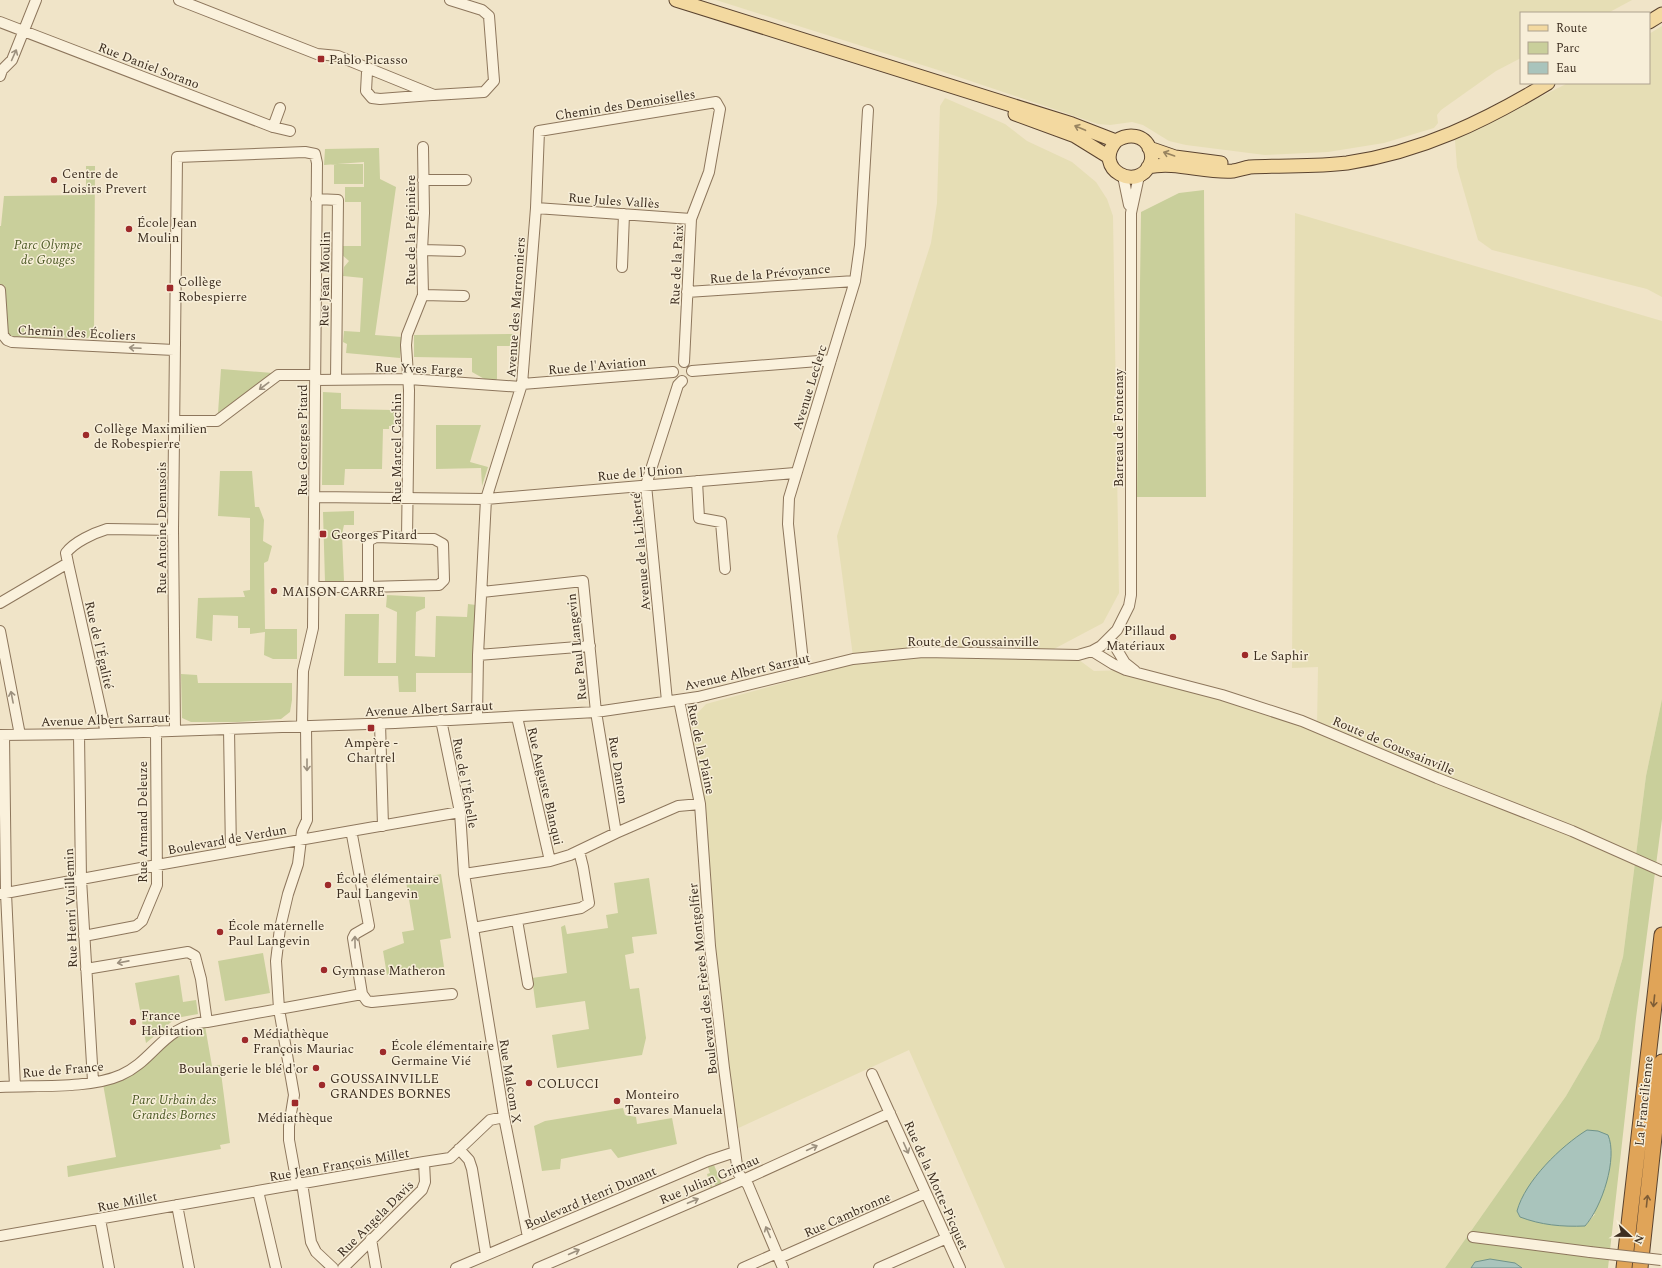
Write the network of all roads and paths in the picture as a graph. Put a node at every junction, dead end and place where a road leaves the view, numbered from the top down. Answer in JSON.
{"nodes":[{"id":1,"x":36,"y":0,"type":"edge"},
{"id":2,"x":179,"y":0,"type":"edge"},
{"id":3,"x":450,"y":0,"type":"edge"},
{"id":4,"x":676,"y":0,"type":"edge"},
{"id":5,"x":1662,"y":14,"type":"edge"},
{"id":6,"x":1650,"y":21,"type":"edge"},
{"id":7,"x":0,"y":22,"type":"edge"},
{"id":8,"x":24,"y":31,"type":"junction"},
{"id":9,"x":370,"y":69,"type":"junction"},
{"id":10,"x":0,"y":76,"type":"edge"},
{"id":11,"x":941,"y":84,"type":"junction"},
{"id":12,"x":1546,"y":84,"type":"edge"},
{"id":13,"x":434,"y":95,"type":"junction"},
{"id":14,"x":716,"y":102,"type":"joint"},
{"id":15,"x":280,"y":108,"type":"dead end"},
{"id":16,"x":868,"y":110,"type":"dead end"},
{"id":17,"x":273,"y":127,"type":"junction"},
{"id":18,"x":290,"y":131,"type":"dead end"},
{"id":19,"x":539,"y":132,"type":"joint"},
{"id":20,"x":1116,"y":141,"type":"junction"},
{"id":21,"x":422,"y":147,"type":"dead end"},
{"id":22,"x":1149,"y":148,"type":"junction"},
{"id":23,"x":177,"y":157,"type":"joint"},
{"id":24,"x":1109,"y":157,"type":"junction"},
{"id":25,"x":1249,"y":167,"type":"junction"},
{"id":26,"x":1144,"y":172,"type":"junction"},
{"id":27,"x":1123,"y":176,"type":"junction"},
{"id":28,"x":423,"y":180,"type":"junction"},
{"id":29,"x":466,"y":180,"type":"dead end"},
{"id":30,"x":316,"y":199,"type":"junction"},
{"id":31,"x":536,"y":208,"type":"junction"},
{"id":32,"x":1131,"y":213,"type":"junction"},
{"id":33,"x":624,"y":214,"type":"junction"},
{"id":34,"x":691,"y":219,"type":"junction"},
{"id":35,"x":422,"y":250,"type":"junction"},
{"id":36,"x":460,"y":252,"type":"dead end"},
{"id":37,"x":622,"y":267,"type":"dead end"},
{"id":38,"x":855,"y":281,"type":"junction"},
{"id":39,"x":0,"y":290,"type":"edge"},
{"id":40,"x":687,"y":292,"type":"junction"},
{"id":41,"x":423,"y":295,"type":"junction"},
{"id":42,"x":464,"y":296,"type":"dead end"},
{"id":43,"x":407,"y":335,"type":"joint"},
{"id":44,"x":174,"y":350,"type":"junction"},
{"id":45,"x":831,"y":360,"type":"junction"},
{"id":46,"x":684,"y":362,"type":"junction"},
{"id":47,"x":692,"y":371,"type":"junction"},
{"id":48,"x":673,"y":372,"type":"junction"},
{"id":49,"x":314,"y":377,"type":"junction"},
{"id":50,"x":409,"y":379,"type":"junction"},
{"id":51,"x":336,"y":380,"type":"junction"},
{"id":52,"x":682,"y":381,"type":"junction"},
{"id":53,"x":522,"y":386,"type":"junction"},
{"id":54,"x":175,"y":421,"type":"junction"},
{"id":55,"x":795,"y":473,"type":"junction"},
{"id":56,"x":697,"y":481,"type":"junction"},
{"id":57,"x":646,"y":485,"type":"junction"},
{"id":58,"x":315,"y":497,"type":"junction"},
{"id":59,"x":408,"y":498,"type":"junction"},
{"id":60,"x":486,"y":498,"type":"junction"},
{"id":61,"x":173,"y":530,"type":"junction"},
{"id":62,"x":407,"y":538,"type":"junction"},
{"id":63,"x":68,"y":563,"type":"junction"},
{"id":64,"x":725,"y":570,"type":"dead end"},
{"id":65,"x":313,"y":587,"type":"junction"},
{"id":66,"x":368,"y":587,"type":"junction"},
{"id":67,"x":482,"y":592,"type":"junction"},
{"id":68,"x":0,"y":603,"type":"edge"},
{"id":69,"x":0,"y":631,"type":"edge"},
{"id":70,"x":1110,"y":638,"type":"junction"},
{"id":71,"x":590,"y":646,"type":"junction"},
{"id":72,"x":1092,"y":651,"type":"junction"},
{"id":73,"x":478,"y":655,"type":"junction"},
{"id":74,"x":853,"y":659,"type":"joint"},
{"id":75,"x":804,"y":671,"type":"junction"},
{"id":76,"x":1137,"y":672,"type":"junction"},
{"id":77,"x":679,"y":700,"type":"junction"},
{"id":78,"x":667,"y":701,"type":"junction"},
{"id":79,"x":596,"y":712,"type":"junction"},
{"id":80,"x":517,"y":717,"type":"junction"},
{"id":81,"x":477,"y":718,"type":"junction"},
{"id":82,"x":441,"y":720,"type":"junction"},
{"id":83,"x":380,"y":723,"type":"junction"},
{"id":84,"x":304,"y":726,"type":"junction"},
{"id":85,"x":229,"y":729,"type":"junction"},
{"id":86,"x":175,"y":730,"type":"junction"},
{"id":87,"x":156,"y":731,"type":"junction"},
{"id":88,"x":106,"y":733,"type":"junction"},
{"id":89,"x":78,"y":734,"type":"junction"},
{"id":90,"x":2,"y":735,"type":"edge"},
{"id":91,"x":20,"y":735,"type":"junction"},
{"id":92,"x":700,"y":804,"type":"junction"},
{"id":93,"x":460,"y":812,"type":"junction"},
{"id":94,"x":382,"y":826,"type":"junction"},
{"id":95,"x":353,"y":830,"type":"junction"},
{"id":96,"x":616,"y":833,"type":"junction"},
{"id":97,"x":301,"y":839,"type":"junction"},
{"id":98,"x":2,"y":846,"type":"edge"},
{"id":99,"x":579,"y":851,"type":"junction"},
{"id":100,"x":231,"y":852,"type":"junction"},
{"id":101,"x":550,"y":861,"type":"junction"},
{"id":102,"x":157,"y":865,"type":"junction"},
{"id":103,"x":1662,"y":871,"type":"edge"},
{"id":104,"x":464,"y":874,"type":"junction"},
{"id":105,"x":81,"y":879,"type":"junction"},
{"id":106,"x":3,"y":894,"type":"edge"},
{"id":107,"x":517,"y":920,"type":"junction"},
{"id":108,"x":473,"y":928,"type":"junction"},
{"id":109,"x":1662,"y":935,"type":"edge"},
{"id":110,"x":84,"y":936,"type":"junction"},
{"id":111,"x":86,"y":969,"type":"junction"},
{"id":112,"x":528,"y":984,"type":"dead end"},
{"id":113,"x":362,"y":994,"type":"junction"},
{"id":114,"x":452,"y":994,"type":"dead end"},
{"id":115,"x":279,"y":1009,"type":"junction"},
{"id":116,"x":207,"y":1022,"type":"junction"},
{"id":117,"x":1662,"y":1062,"type":"edge"},
{"id":118,"x":872,"y":1074,"type":"dead end"},
{"id":119,"x":93,"y":1081,"type":"junction"},
{"id":120,"x":15,"y":1086,"type":"junction"},
{"id":121,"x":0,"y":1087,"type":"edge"},
{"id":122,"x":890,"y":1112,"type":"junction"},
{"id":123,"x":504,"y":1116,"type":"junction"},
{"id":124,"x":459,"y":1149,"type":"junction"},
{"id":125,"x":735,"y":1152,"type":"junction"},
{"id":126,"x":424,"y":1162,"type":"junction"},
{"id":127,"x":743,"y":1180,"type":"junction"},
{"id":128,"x":299,"y":1183,"type":"junction"},
{"id":129,"x":258,"y":1191,"type":"junction"},
{"id":130,"x":926,"y":1193,"type":"junction"},
{"id":131,"x":177,"y":1205,"type":"junction"},
{"id":132,"x":100,"y":1219,"type":"junction"},
{"id":133,"x":0,"y":1236,"type":"edge"},
{"id":134,"x":528,"y":1237,"type":"junction"},
{"id":135,"x":1473,"y":1237,"type":"dead end"},
{"id":136,"x":947,"y":1238,"type":"junction"},
{"id":137,"x":371,"y":1239,"type":"junction"},
{"id":138,"x":1626,"y":1248,"type":"junction"},
{"id":139,"x":486,"y":1255,"type":"junction"},
{"id":140,"x":778,"y":1256,"type":"junction"},
{"id":141,"x":1662,"y":1261,"type":"edge"},
{"id":142,"x":109,"y":1268,"type":"edge"},
{"id":143,"x":190,"y":1268,"type":"edge"},
{"id":144,"x":276,"y":1268,"type":"edge"},
{"id":145,"x":333,"y":1268,"type":"edge"},
{"id":146,"x":343,"y":1268,"type":"edge"},
{"id":147,"x":376,"y":1268,"type":"edge"},
{"id":148,"x":456,"y":1268,"type":"edge"},
{"id":149,"x":541,"y":1268,"type":"edge"},
{"id":150,"x":743,"y":1268,"type":"edge"},
{"id":151,"x":783,"y":1268,"type":"edge"},
{"id":152,"x":879,"y":1268,"type":"edge"},
{"id":153,"x":960,"y":1268,"type":"edge"},
{"id":154,"x":1619,"y":1268,"type":"edge"},
{"id":155,"x":1624,"y":1268,"type":"edge"},
{"id":156,"x":1640,"y":1268,"type":"edge"}],
"edges":[{"from":1,"to":8,"type":"street"},
{"from":2,"to":9,"type":"street"},
{"from":3,"to":13,"type":"street"},
{"from":4,"to":11,"type":"main road"},
{"from":5,"to":6,"type":"main road"},
{"from":7,"to":8,"type":"street","name":"Rue Daniel Sorano"},
{"from":10,"to":8,"type":"street","one_way":true},
{"from":8,"to":17,"type":"street","name":"Rue Daniel Sorano"},
{"from":9,"to":13,"type":"street"},
{"from":9,"to":13,"type":"street"},
{"from":20,"to":11,"type":"main road","one_way":true},
{"from":11,"to":24,"type":"main road"},
{"from":12,"to":25,"type":"main road"},
{"from":14,"to":19,"type":"street","name":"Chemin des Demoiselles"},
{"from":14,"to":34,"type":"street","name":"Rue de la Paix"},
{"from":15,"to":17,"type":"street"},
{"from":16,"to":38,"type":"street","name":"Avenue Leclerc"},
{"from":17,"to":18,"type":"street","name":"Rue Daniel Sorano"},
{"from":19,"to":31,"type":"street","name":"Avenue des Marronniers"},
{"from":20,"to":22,"type":"main road"},
{"from":20,"to":24,"type":"main road"},
{"from":21,"to":28,"type":"street","name":"Rue de la Pépinière"},
{"from":25,"to":22,"type":"main road","one_way":true},
{"from":22,"to":26,"type":"main road"},
{"from":23,"to":30,"type":"street","name":"Rue Georges Pitard"},
{"from":23,"to":44,"type":"street","name":"Rue Antoine Demusois"},
{"from":24,"to":27,"type":"main road"},
{"from":25,"to":26,"type":"main road"},
{"from":26,"to":27,"type":"main road"},
{"from":26,"to":32,"type":"street","name":"Barreau de Fontenay"},
{"from":27,"to":32,"type":"street","name":"Barreau de Fontenay"},
{"from":28,"to":29,"type":"street"},
{"from":28,"to":35,"type":"street","name":"Rue de la Pépinière"},
{"from":30,"to":49,"type":"street","name":"Rue Georges Pitard"},
{"from":30,"to":51,"type":"street","name":"Rue Jean Moulin"},
{"from":31,"to":33,"type":"street","name":"Rue Jules Vallès"},
{"from":31,"to":53,"type":"street","name":"Avenue des Marronniers"},
{"from":32,"to":70,"type":"street","name":"Barreau de Fontenay"},
{"from":33,"to":34,"type":"street","name":"Rue Jules Vallès"},
{"from":33,"to":37,"type":"street"},
{"from":34,"to":40,"type":"street","name":"Rue de la Paix"},
{"from":35,"to":36,"type":"street"},
{"from":35,"to":41,"type":"street","name":"Rue de la Pépinière"},
{"from":38,"to":40,"type":"street","name":"Rue de la Prévoyance"},
{"from":38,"to":45,"type":"street","name":"Avenue Leclerc"},
{"from":44,"to":39,"type":"street","name":"Chemin des Écoliers","one_way":true},
{"from":40,"to":46,"type":"street","name":"Rue de la Paix"},
{"from":41,"to":42,"type":"street"},
{"from":41,"to":43,"type":"street","name":"Rue de la Pépinière"},
{"from":43,"to":50,"type":"street","name":"Rue Marcel Cachin"},
{"from":44,"to":54,"type":"street","name":"Rue Antoine Demusois"},
{"from":45,"to":47,"type":"street"},
{"from":45,"to":55,"type":"street","name":"Avenue Leclerc"},
{"from":46,"to":47,"type":"street"},
{"from":46,"to":48,"type":"street"},
{"from":47,"to":52,"type":"street"},
{"from":48,"to":52,"type":"street"},
{"from":48,"to":53,"type":"street","name":"Rue de l'Aviation"},
{"from":49,"to":51,"type":"street","name":"Rue Yves Farge"},
{"from":49,"to":54,"type":"street","name":"Rue Yves Farge","one_way":true},
{"from":49,"to":58,"type":"street","name":"Rue Georges Pitard"},
{"from":50,"to":51,"type":"street","name":"Rue Yves Farge"},
{"from":50,"to":53,"type":"street","name":"Rue Yves Farge"},
{"from":50,"to":59,"type":"street","name":"Rue Marcel Cachin"},
{"from":52,"to":57,"type":"street","name":"Avenue de la Liberté"},
{"from":53,"to":60,"type":"street","name":"Avenue des Marronniers"},
{"from":54,"to":61,"type":"street","name":"Rue Antoine Demusois"},
{"from":55,"to":56,"type":"street","name":"Rue de l'Union"},
{"from":55,"to":75,"type":"street","name":"Avenue Leclerc"},
{"from":56,"to":57,"type":"street","name":"Rue de l'Union"},
{"from":56,"to":64,"type":"street"},
{"from":57,"to":60,"type":"street","name":"Rue de l'Union"},
{"from":57,"to":78,"type":"street","name":"Avenue de la Liberté"},
{"from":58,"to":59,"type":"street","name":"Rue de l'Union"},
{"from":58,"to":65,"type":"street","name":"Rue Georges Pitard"},
{"from":59,"to":60,"type":"street","name":"Rue de l'Union"},
{"from":59,"to":62,"type":"street","name":"Rue Marcel Cachin"},
{"from":60,"to":67,"type":"street","name":"Avenue des Marronniers"},
{"from":61,"to":63,"type":"street"},
{"from":61,"to":86,"type":"street","name":"Rue Antoine Demusois"},
{"from":62,"to":66,"type":"street"},
{"from":62,"to":66,"type":"street"},
{"from":63,"to":68,"type":"street"},
{"from":63,"to":88,"type":"street","name":"Rue de l'Égalité"},
{"from":65,"to":66,"type":"street"},
{"from":65,"to":84,"type":"street","name":"Rue Georges Pitard"},
{"from":67,"to":71,"type":"street","name":"Rue Paul Langevin"},
{"from":67,"to":73,"type":"street","name":"Avenue des Marronniers"},
{"from":91,"to":69,"type":"street","one_way":true},
{"from":70,"to":72,"type":"street","name":"Route de Goussainville"},
{"from":70,"to":76,"type":"street","name":"Route de Goussainville"},
{"from":71,"to":73,"type":"street"},
{"from":71,"to":79,"type":"street","name":"Rue Paul Langevin"},
{"from":72,"to":74,"type":"street","name":"Route de Goussainville"},
{"from":72,"to":76,"type":"street","name":"Route de Goussainville"},
{"from":73,"to":81,"type":"street","name":"Avenue des Marronniers"},
{"from":74,"to":75,"type":"street","name":"Avenue Albert Sarraut"},
{"from":75,"to":77,"type":"street","name":"Avenue Albert Sarraut"},
{"from":76,"to":103,"type":"street","name":"Route de Goussainville"},
{"from":77,"to":78,"type":"street","name":"Avenue Albert Sarraut"},
{"from":77,"to":92,"type":"street","name":"Rue de la Plaine"},
{"from":78,"to":79,"type":"street","name":"Avenue Albert Sarraut"},
{"from":79,"to":80,"type":"street","name":"Avenue Albert Sarraut"},
{"from":79,"to":96,"type":"street","name":"Rue Danton"},
{"from":80,"to":81,"type":"street","name":"Avenue Albert Sarraut"},
{"from":80,"to":101,"type":"street","name":"Rue Auguste Blanqui"},
{"from":81,"to":82,"type":"street","name":"Avenue Albert Sarraut"},
{"from":82,"to":83,"type":"street","name":"Avenue Albert Sarraut"},
{"from":82,"to":93,"type":"street","name":"Rue de l'Échelle"},
{"from":83,"to":84,"type":"street","name":"Avenue Albert Sarraut"},
{"from":83,"to":94,"type":"street"},
{"from":84,"to":85,"type":"street","name":"Avenue Albert Sarraut"},
{"from":84,"to":97,"type":"street","name":"Rue Georges Pitard","one_way":true},
{"from":85,"to":86,"type":"street","name":"Avenue Albert Sarraut"},
{"from":85,"to":100,"type":"street"},
{"from":86,"to":87,"type":"street","name":"Avenue Albert Sarraut"},
{"from":87,"to":88,"type":"street","name":"Avenue Albert Sarraut"},
{"from":87,"to":102,"type":"street","name":"Rue Armand Deleuze"},
{"from":88,"to":89,"type":"street","name":"Avenue Albert Sarraut"},
{"from":89,"to":91,"type":"street","name":"Avenue Albert Sarraut"},
{"from":89,"to":105,"type":"street","name":"Rue Henri Vuillemin"},
{"from":90,"to":91,"type":"street","name":"Avenue Albert Sarraut"},
{"from":90,"to":98,"type":"street"},
{"from":92,"to":96,"type":"street"},
{"from":92,"to":125,"type":"street","name":"Boulevard des Frères Montgolfier"},
{"from":93,"to":94,"type":"street","name":"Boulevard de Verdun"},
{"from":93,"to":104,"type":"street","name":"Rue de l'Échelle"},
{"from":94,"to":95,"type":"street","name":"Boulevard de Verdun"},
{"from":95,"to":97,"type":"street","name":"Boulevard de Verdun"},
{"from":113,"to":95,"type":"street","one_way":true},
{"from":96,"to":99,"type":"street"},
{"from":97,"to":100,"type":"street","name":"Boulevard de Verdun"},
{"from":97,"to":115,"type":"street","name":"Rue Georges Pitard"},
{"from":98,"to":106,"type":"street"},
{"from":99,"to":101,"type":"street"},
{"from":99,"to":107,"type":"street"},
{"from":100,"to":102,"type":"street","name":"Boulevard de Verdun"},
{"from":101,"to":104,"type":"street"},
{"from":102,"to":105,"type":"street","name":"Boulevard de Verdun"},
{"from":102,"to":110,"type":"street","name":"Rue Armand Deleuze"},
{"from":104,"to":108,"type":"street","name":"Rue de l'Échelle"},
{"from":105,"to":106,"type":"street","name":"Boulevard de Verdun"},
{"from":105,"to":110,"type":"street","name":"Rue Henri Vuillemin"},
{"from":106,"to":120,"type":"street"},
{"from":107,"to":108,"type":"street"},
{"from":107,"to":112,"type":"street"},
{"from":108,"to":123,"type":"street","name":"Rue Malcom X"},
{"from":109,"to":138,"type":"highway","name":"La Francilienne","one_way":true},
{"from":110,"to":111,"type":"street","name":"Rue Henri Vuillemin"},
{"from":116,"to":111,"type":"street","one_way":true},
{"from":111,"to":119,"type":"street","name":"Rue Henri Vuillemin"},
{"from":113,"to":114,"type":"street"},
{"from":113,"to":115,"type":"street","name":"Rue de France"},
{"from":115,"to":116,"type":"street","name":"Rue de France"},
{"from":115,"to":128,"type":"street","name":"Rue Georges Pitard"},
{"from":116,"to":119,"type":"street","name":"Rue de France"},
{"from":156,"to":117,"type":"highway","name":"La Francilienne","one_way":true},
{"from":118,"to":122,"type":"street","name":"Rue de la Motte-Picquet"},
{"from":119,"to":120,"type":"street","name":"Rue de France"},
{"from":120,"to":121,"type":"street","name":"Rue de France"},
{"from":127,"to":122,"type":"street","name":"Rue Julian Grimau","one_way":true},
{"from":122,"to":130,"type":"street","name":"Rue de la Motte-Picquet","one_way":true},
{"from":123,"to":124,"type":"street"},
{"from":123,"to":134,"type":"street","name":"Rue Malcom X"},
{"from":124,"to":126,"type":"street"},
{"from":124,"to":139,"type":"street"},
{"from":125,"to":127,"type":"street","name":"Boulevard des Frères Montgolfier"},
{"from":125,"to":134,"type":"street","name":"Boulevard Henri Dunant"},
{"from":126,"to":128,"type":"street","name":"Rue Jean François Millet"},
{"from":126,"to":137,"type":"street","name":"Rue Angela Davis"},
{"from":140,"to":127,"type":"street","name":"Boulevard des Frères Montgolfier","one_way":true},
{"from":149,"to":127,"type":"street","name":"Rue Julian Grimau","one_way":true},
{"from":128,"to":129,"type":"street","name":"Rue Jean François Millet"},
{"from":128,"to":145,"type":"street","name":"Rue Georges Pitard"},
{"from":129,"to":131,"type":"street","name":"Rue Millet"},
{"from":129,"to":144,"type":"street"},
{"from":130,"to":136,"type":"street","name":"Rue de la Motte-Picquet"},
{"from":130,"to":140,"type":"street","name":"Rue Cambronne"},
{"from":131,"to":132,"type":"street","name":"Rue Millet"},
{"from":131,"to":143,"type":"street"},
{"from":132,"to":133,"type":"street","name":"Rue Millet"},
{"from":132,"to":142,"type":"street"},
{"from":134,"to":139,"type":"street","name":"Boulevard Henri Dunant"},
{"from":135,"to":141,"type":"street","bridge":true},
{"from":136,"to":152,"type":"street"},
{"from":136,"to":153,"type":"street","name":"Rue de la Motte-Picquet"},
{"from":137,"to":146,"type":"street","name":"Rue Angela Davis"},
{"from":137,"to":147,"type":"street"},
{"from":138,"to":154,"type":"highway"},
{"from":138,"to":155,"type":"highway","name":"La Francilienne"},
{"from":139,"to":148,"type":"street","name":"Boulevard Henri Dunant"},
{"from":140,"to":150,"type":"street","name":"Rue Cambronne"},
{"from":140,"to":151,"type":"street","name":"Boulevard des Frères Montgolfier"}]}
